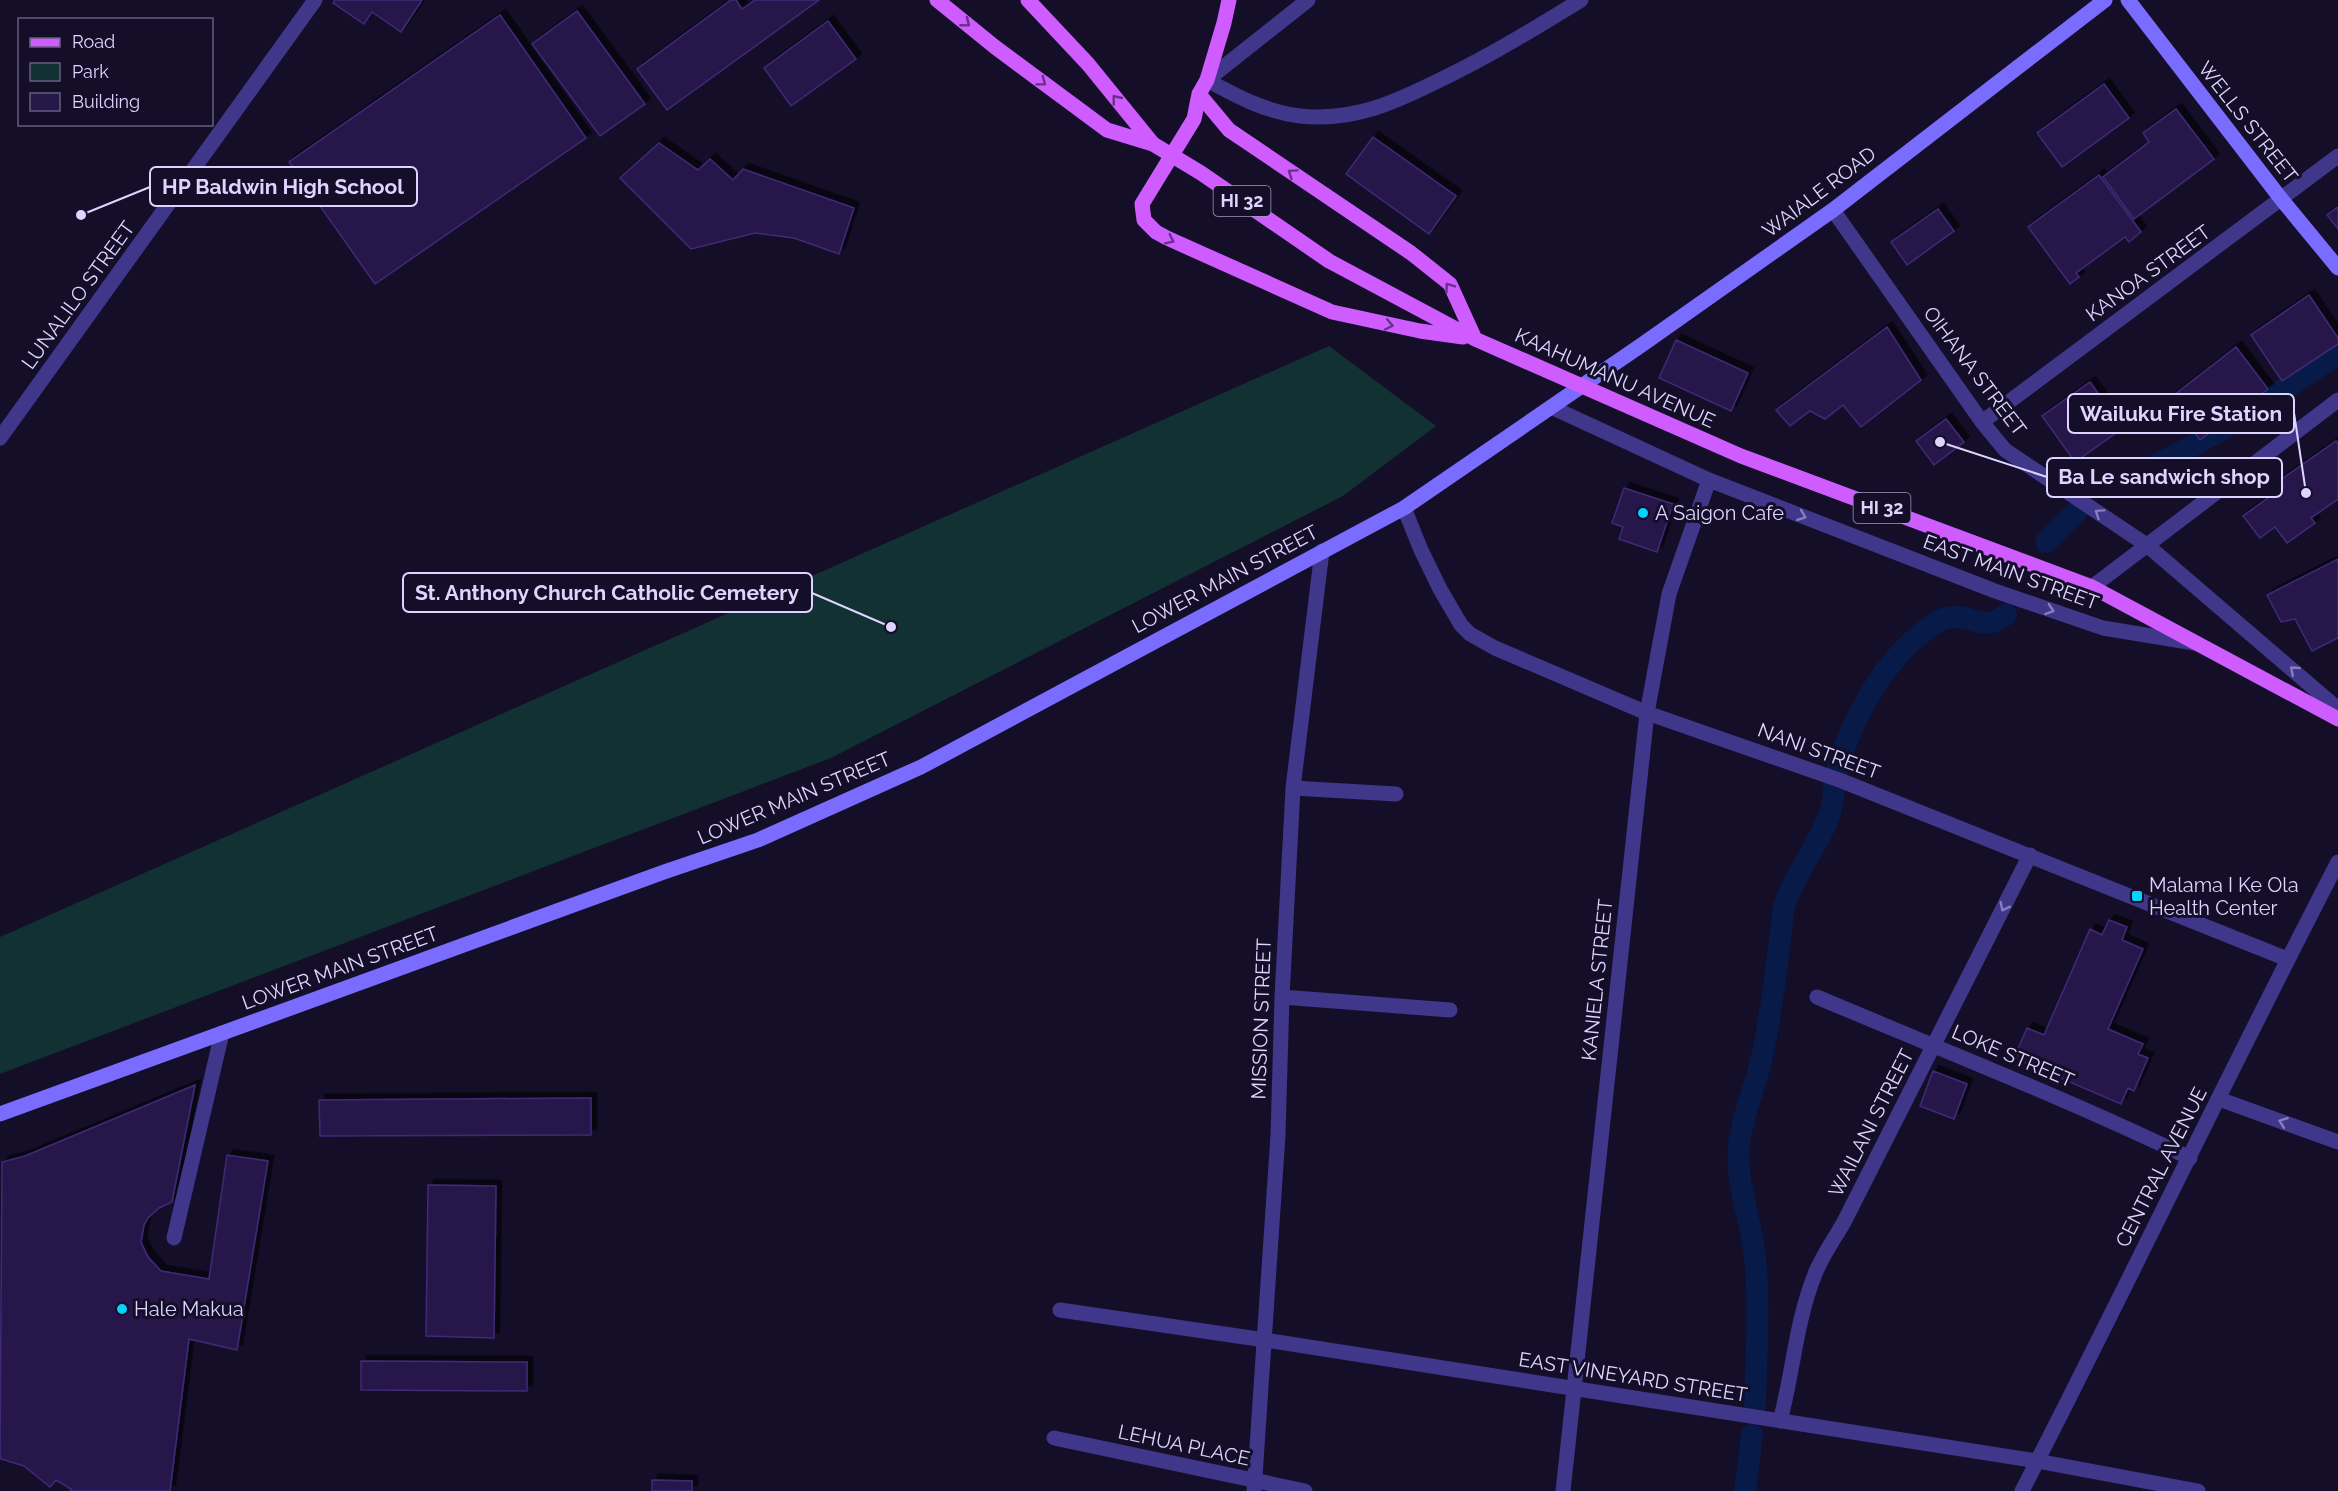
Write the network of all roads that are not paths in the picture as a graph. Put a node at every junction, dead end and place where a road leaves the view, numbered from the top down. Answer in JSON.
{"nodes":[{"id":1,"x":315,"y":0,"type":"edge"},
{"id":2,"x":937,"y":0,"type":"edge"},
{"id":3,"x":1028,"y":0,"type":"edge"},
{"id":4,"x":1229,"y":0,"type":"edge"},
{"id":5,"x":1308,"y":0,"type":"edge"},
{"id":6,"x":1581,"y":0,"type":"edge"},
{"id":7,"x":2105,"y":0,"type":"edge"},
{"id":8,"x":2128,"y":0,"type":"edge"},
{"id":9,"x":1207,"y":80,"type":"junction"},
{"id":10,"x":1199,"y":94,"type":"junction"},
{"id":11,"x":1153,"y":144,"type":"junction"},
{"id":12,"x":2338,"y":156,"type":"edge"},
{"id":13,"x":2282,"y":200,"type":"junction"},
{"id":14,"x":1833,"y":210,"type":"junction"},
{"id":15,"x":2338,"y":268,"type":"edge"},
{"id":16,"x":1474,"y":339,"type":"junction"},
{"id":17,"x":2338,"y":400,"type":"edge"},
{"id":18,"x":1551,"y":407,"type":"junction"},
{"id":19,"x":1982,"y":422,"type":"junction"},
{"id":20,"x":0,"y":438,"type":"edge"},
{"id":21,"x":1709,"y":480,"type":"junction"},
{"id":22,"x":1404,"y":508,"type":"junction"},
{"id":23,"x":2148,"y":546,"type":"junction"},
{"id":24,"x":1322,"y":551,"type":"junction"},
{"id":25,"x":2092,"y":587,"type":"junction"},
{"id":26,"x":2197,"y":644,"type":"junction"},
{"id":27,"x":2338,"y":709,"type":"edge"},
{"id":28,"x":1647,"y":713,"type":"junction"},
{"id":29,"x":2338,"y":719,"type":"edge"},
{"id":30,"x":1293,"y":788,"type":"junction"},
{"id":31,"x":1396,"y":794,"type":"dead end"},
{"id":32,"x":2030,"y":855,"type":"junction"},
{"id":33,"x":2338,"y":862,"type":"edge"},
{"id":34,"x":2287,"y":959,"type":"junction"},
{"id":35,"x":1282,"y":996,"type":"junction"},
{"id":36,"x":1816,"y":998,"type":"dead end"},
{"id":37,"x":1450,"y":1010,"type":"dead end"},
{"id":38,"x":222,"y":1033,"type":"junction"},
{"id":39,"x":1934,"y":1046,"type":"junction"},
{"id":40,"x":2219,"y":1099,"type":"junction"},
{"id":41,"x":0,"y":1114,"type":"edge"},
{"id":42,"x":2338,"y":1142,"type":"edge"},
{"id":43,"x":2190,"y":1158,"type":"junction"},
{"id":44,"x":174,"y":1238,"type":"dead end"},
{"id":45,"x":1060,"y":1310,"type":"dead end"},
{"id":46,"x":1265,"y":1340,"type":"junction"},
{"id":47,"x":1574,"y":1388,"type":"junction"},
{"id":48,"x":1780,"y":1421,"type":"junction"},
{"id":49,"x":1054,"y":1438,"type":"dead end"},
{"id":50,"x":2037,"y":1461,"type":"junction"},
{"id":51,"x":1254,"y":1486,"type":"edge"},
{"id":52,"x":1305,"y":1491,"type":"edge"},
{"id":53,"x":1563,"y":1491,"type":"edge"},
{"id":54,"x":2022,"y":1491,"type":"edge"},
{"id":55,"x":2198,"y":1491,"type":"edge"}],
"edges":[{"from":1,"to":20,"type":"street","name":"LUNALILO STREET"},
{"from":2,"to":11,"type":"main road","name":"KAAHUMANU AVENUE","number":"HI 32","one_way":true},
{"from":11,"to":3,"type":"main road","name":"KAAHUMANU AVENUE","number":"HI 32","one_way":true},
{"from":4,"to":9,"type":"main road"},
{"from":5,"to":9,"type":"street"},
{"from":6,"to":9,"type":"street"},
{"from":7,"to":14,"type":"street","name":"WAIALE ROAD"},
{"from":8,"to":13,"type":"street","name":"WELLS STREET"},
{"from":9,"to":10,"type":"main road"},
{"from":16,"to":10,"type":"main road","one_way":true},
{"from":10,"to":16,"type":"main road","one_way":true},
{"from":11,"to":16,"type":"main road","name":"KAAHUMANU AVENUE","number":"HI 32"},
{"from":12,"to":13,"type":"street","name":"KANOA STREET"},
{"from":13,"to":15,"type":"street","name":"WELLS STREET"},
{"from":13,"to":19,"type":"street","name":"KANOA STREET"},
{"from":14,"to":18,"type":"street","name":"WAIALE ROAD"},
{"from":14,"to":19,"type":"street","name":"OIHANA STREET"},
{"from":16,"to":25,"type":"main road","name":"KAAHUMANU AVENUE","number":"HI 32"},
{"from":17,"to":23,"type":"street"},
{"from":18,"to":21,"type":"street","name":"EAST MAIN STREET"},
{"from":18,"to":22,"type":"street","name":"LOWER MAIN STREET"},
{"from":23,"to":19,"type":"street","name":"OIHANA STREET","one_way":true},
{"from":21,"to":26,"type":"street","name":"EAST MAIN STREET","one_way":true},
{"from":21,"to":28,"type":"street","name":"KANIELA STREET"},
{"from":22,"to":24,"type":"street","name":"LOWER MAIN STREET"},
{"from":22,"to":28,"type":"street","name":"NANI STREET"},
{"from":23,"to":25,"type":"street"},
{"from":27,"to":23,"type":"street","name":"OIHANA STREET","one_way":true},
{"from":24,"to":30,"type":"street","name":"MISSION STREET"},
{"from":24,"to":38,"type":"street","name":"LOWER MAIN STREET"},
{"from":25,"to":26,"type":"main road","name":"EAST MAIN STREET"},
{"from":26,"to":29,"type":"main road","name":"EAST MAIN STREET"},
{"from":28,"to":32,"type":"street","name":"NANI STREET"},
{"from":28,"to":47,"type":"street","name":"KANIELA STREET"},
{"from":30,"to":31,"type":"street"},
{"from":30,"to":35,"type":"street","name":"MISSION STREET"},
{"from":32,"to":34,"type":"street","name":"NANI STREET"},
{"from":32,"to":39,"type":"street","name":"WAILANI STREET","one_way":true},
{"from":33,"to":34,"type":"street","name":"CENTRAL AVENUE"},
{"from":34,"to":40,"type":"street","name":"CENTRAL AVENUE"},
{"from":35,"to":37,"type":"street"},
{"from":35,"to":46,"type":"street","name":"MISSION STREET"},
{"from":36,"to":39,"type":"street","name":"LOKE STREET"},
{"from":38,"to":41,"type":"street","name":"LOWER MAIN STREET"},
{"from":38,"to":44,"type":"street"},
{"from":39,"to":43,"type":"street","name":"LOKE STREET"},
{"from":39,"to":48,"type":"street","name":"WAILANI STREET"},
{"from":42,"to":40,"type":"street","one_way":true},
{"from":40,"to":43,"type":"street","name":"CENTRAL AVENUE"},
{"from":43,"to":50,"type":"street","name":"CENTRAL AVENUE"},
{"from":45,"to":46,"type":"street","name":"EAST VINEYARD STREET"},
{"from":46,"to":47,"type":"street","name":"EAST VINEYARD STREET"},
{"from":46,"to":51,"type":"street","name":"MISSION STREET"},
{"from":47,"to":48,"type":"street","name":"EAST VINEYARD STREET"},
{"from":47,"to":53,"type":"street","name":"KANIELA STREET"},
{"from":48,"to":50,"type":"street","name":"EAST VINEYARD STREET"},
{"from":49,"to":51,"type":"street","name":"LEHUA PLACE"},
{"from":50,"to":54,"type":"street","name":"CENTRAL AVENUE"},
{"from":50,"to":55,"type":"street","name":"EAST VINEYARD STREET"},
{"from":51,"to":52,"type":"street","name":"LEHUA PLACE"}]}
